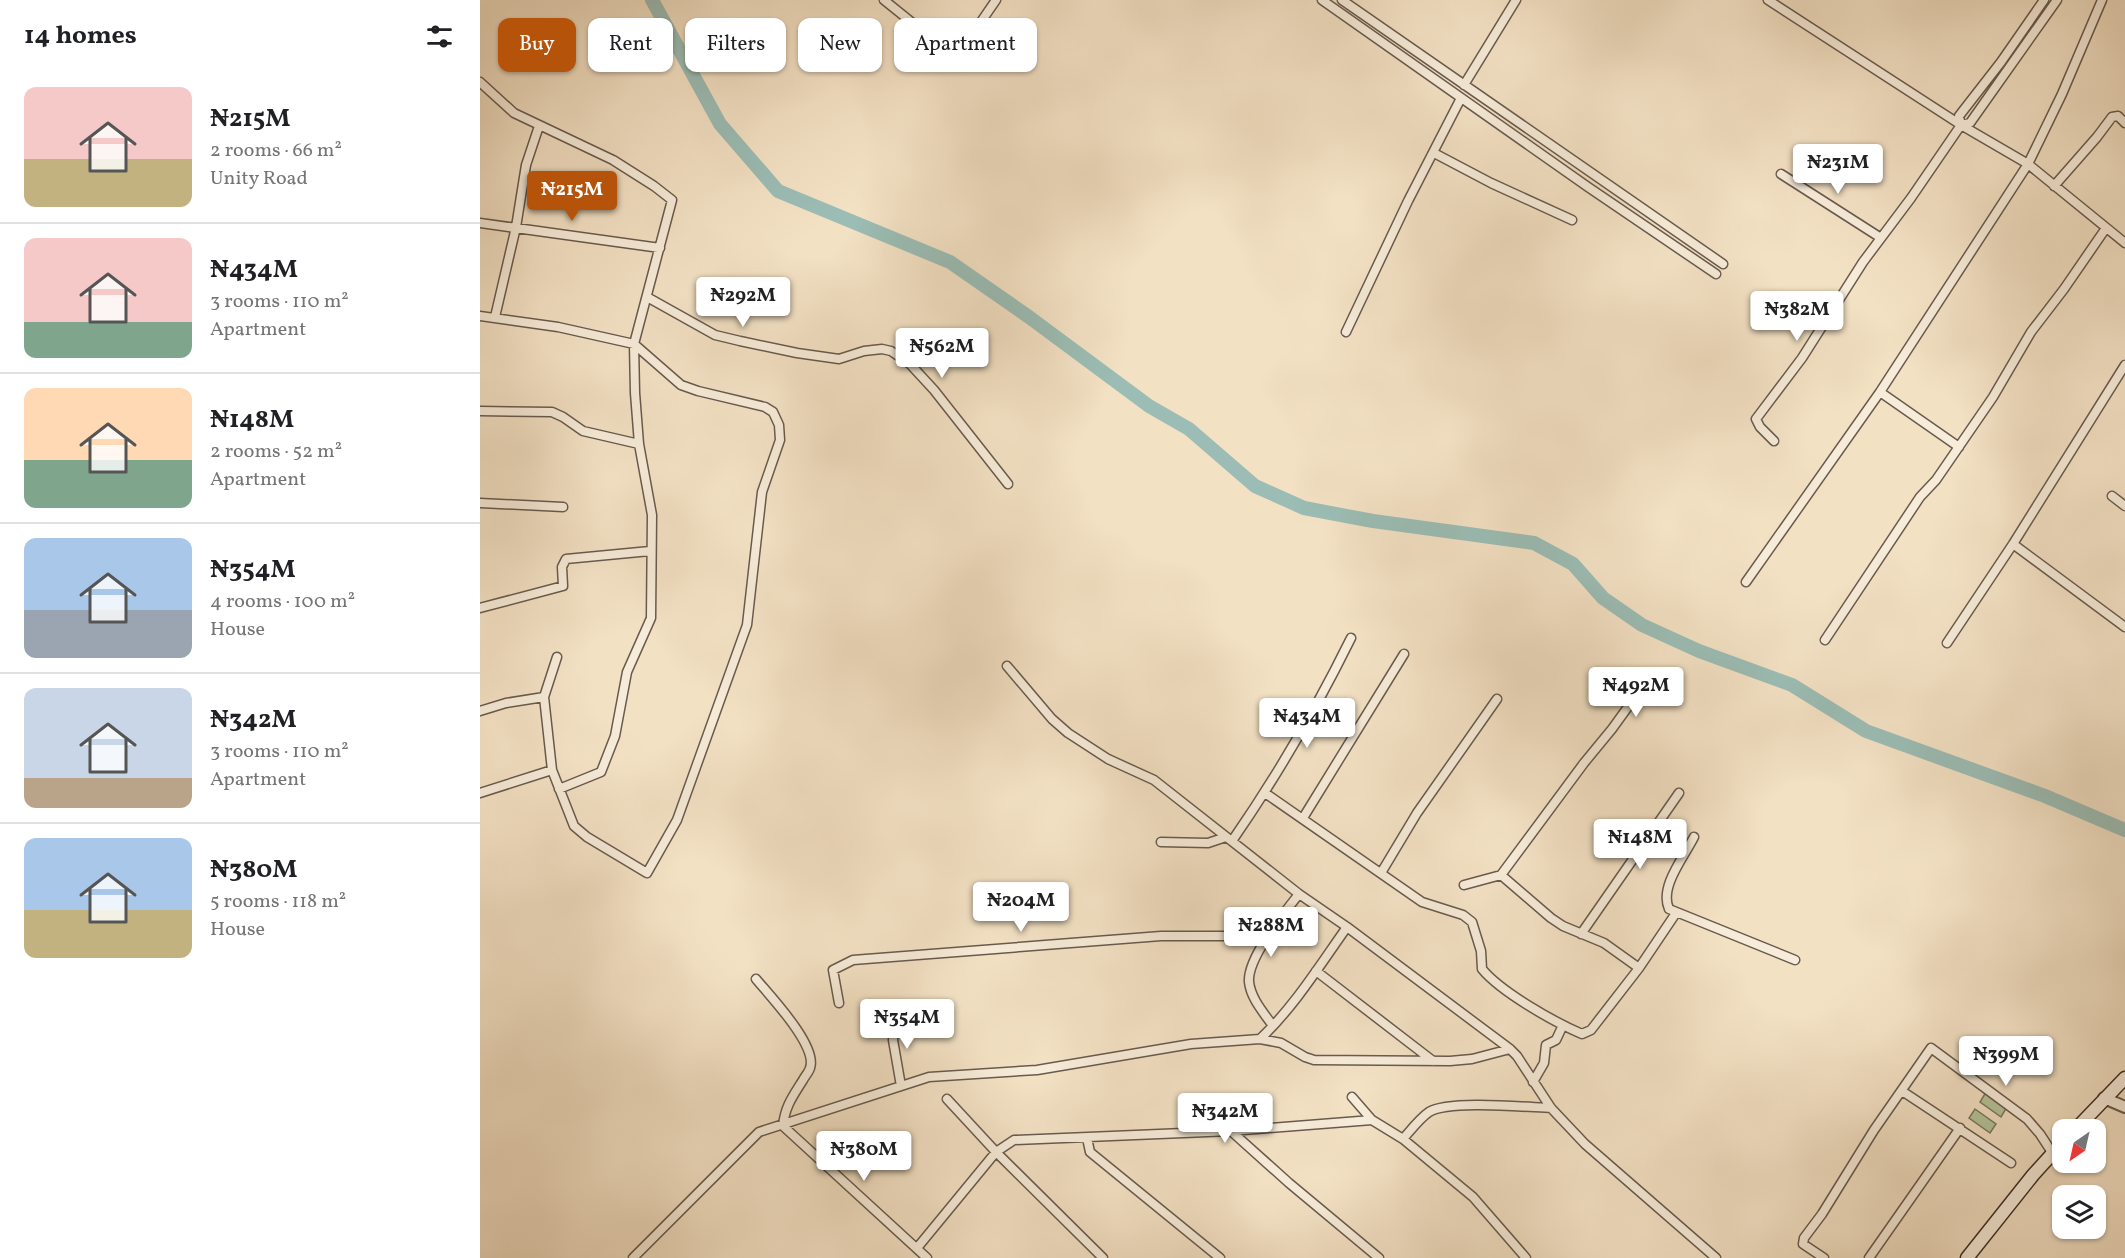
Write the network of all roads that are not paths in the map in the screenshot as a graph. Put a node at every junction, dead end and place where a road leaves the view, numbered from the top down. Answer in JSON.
{"nodes":[{"id":1,"x":884,"y":0,"type":"edge"},
{"id":2,"x":996,"y":0,"type":"edge"},
{"id":3,"x":1322,"y":0,"type":"edge"},
{"id":4,"x":1342,"y":0,"type":"edge"},
{"id":5,"x":1516,"y":0,"type":"edge"},
{"id":6,"x":1768,"y":0,"type":"edge"},
{"id":7,"x":2044,"y":0,"type":"edge"},
{"id":8,"x":2057,"y":0,"type":"edge"},
{"id":9,"x":2102,"y":0,"type":"edge"},
{"id":10,"x":1355,"y":4,"type":"edge"},
{"id":11,"x":1348,"y":19,"type":"junction"},
{"id":12,"x":2001,"y":62,"type":"junction"},
{"id":13,"x":2008,"y":69,"type":"junction"},
{"id":14,"x":480,"y":82,"type":"edge"},
{"id":15,"x":1464,"y":86,"type":"junction"},
{"id":16,"x":1461,"y":98,"type":"junction"},
{"id":17,"x":2125,"y":123,"type":"edge"},
{"id":18,"x":1961,"y":125,"type":"junction"},
{"id":19,"x":539,"y":126,"type":"junction"},
{"id":20,"x":1434,"y":153,"type":"junction"},
{"id":21,"x":2028,"y":164,"type":"junction"},
{"id":22,"x":1781,"y":174,"type":"dead end"},
{"id":23,"x":2054,"y":186,"type":"junction"},
{"id":24,"x":1572,"y":220,"type":"dead end"},
{"id":25,"x":480,"y":223,"type":"edge"},
{"id":26,"x":516,"y":227,"type":"junction"},
{"id":27,"x":2106,"y":228,"type":"junction"},
{"id":28,"x":1881,"y":238,"type":"junction"},
{"id":29,"x":2125,"y":243,"type":"edge"},
{"id":30,"x":660,"y":248,"type":"junction"},
{"id":31,"x":1723,"y":264,"type":"dead end"},
{"id":32,"x":1716,"y":274,"type":"dead end"},
{"id":33,"x":647,"y":297,"type":"junction"},
{"id":34,"x":480,"y":316,"type":"edge"},
{"id":35,"x":495,"y":317,"type":"junction"},
{"id":36,"x":1346,"y":332,"type":"dead end"},
{"id":37,"x":634,"y":344,"type":"junction"},
{"id":38,"x":2125,"y":365,"type":"edge"},
{"id":39,"x":1880,"y":392,"type":"junction"},
{"id":40,"x":480,"y":411,"type":"edge"},
{"id":41,"x":1774,"y":441,"type":"dead end"},
{"id":42,"x":639,"y":444,"type":"junction"},
{"id":43,"x":1959,"y":447,"type":"junction"},
{"id":44,"x":1008,"y":484,"type":"dead end"},
{"id":45,"x":2112,"y":496,"type":"dead end"},
{"id":46,"x":480,"y":504,"type":"edge"},
{"id":47,"x":2125,"y":506,"type":"edge"},
{"id":48,"x":563,"y":507,"type":"dead end"},
{"id":49,"x":2013,"y":544,"type":"junction"},
{"id":50,"x":650,"y":551,"type":"junction"},
{"id":51,"x":1746,"y":582,"type":"dead end"},
{"id":52,"x":480,"y":608,"type":"edge"},
{"id":53,"x":2125,"y":627,"type":"edge"},
{"id":54,"x":1351,"y":638,"type":"dead end"},
{"id":55,"x":1826,"y":640,"type":"dead end"},
{"id":56,"x":1947,"y":643,"type":"dead end"},
{"id":57,"x":1404,"y":654,"type":"dead end"},
{"id":58,"x":557,"y":657,"type":"dead end"},
{"id":59,"x":1007,"y":666,"type":"dead end"},
{"id":60,"x":1638,"y":693,"type":"dead end"},
{"id":61,"x":544,"y":697,"type":"junction"},
{"id":62,"x":1497,"y":699,"type":"dead end"},
{"id":63,"x":480,"y":711,"type":"edge"},
{"id":64,"x":552,"y":770,"type":"junction"},
{"id":65,"x":559,"y":789,"type":"junction"},
{"id":66,"x":480,"y":793,"type":"edge"},
{"id":67,"x":1265,"y":793,"type":"junction"},
{"id":68,"x":1679,"y":793,"type":"dead end"},
{"id":69,"x":1303,"y":818,"type":"junction"},
{"id":70,"x":1694,"y":837,"type":"dead end"},
{"id":71,"x":1229,"y":839,"type":"junction"},
{"id":72,"x":1161,"y":842,"type":"dead end"},
{"id":73,"x":1381,"y":873,"type":"junction"},
{"id":74,"x":1501,"y":875,"type":"junction"},
{"id":75,"x":1464,"y":885,"type":"dead end"},
{"id":76,"x":1299,"y":894,"type":"junction"},
{"id":77,"x":1676,"y":913,"type":"junction"},
{"id":78,"x":1347,"y":927,"type":"junction"},
{"id":79,"x":1581,"y":934,"type":"junction"},
{"id":80,"x":1268,"y":936,"type":"junction"},
{"id":81,"x":1795,"y":960,"type":"dead end"},
{"id":82,"x":1639,"y":968,"type":"junction"},
{"id":83,"x":1316,"y":971,"type":"junction"},
{"id":84,"x":756,"y":979,"type":"dead end"},
{"id":85,"x":839,"y":1003,"type":"dead end"},
{"id":86,"x":896,"y":1016,"type":"dead end"},
{"id":87,"x":1563,"y":1025,"type":"junction"},
{"id":88,"x":1273,"y":1026,"type":"junction"},
{"id":89,"x":1260,"y":1039,"type":"junction"},
{"id":90,"x":1510,"y":1049,"type":"junction"},
{"id":91,"x":1434,"y":1061,"type":"junction"},
{"id":92,"x":2125,"y":1078,"type":"edge"},
{"id":93,"x":1533,"y":1082,"type":"junction"},
{"id":94,"x":901,"y":1086,"type":"junction"},
{"id":95,"x":1902,"y":1091,"type":"junction"},
{"id":96,"x":1352,"y":1097,"type":"dead end"},
{"id":97,"x":2104,"y":1098,"type":"junction"},
{"id":98,"x":947,"y":1099,"type":"dead end"},
{"id":99,"x":2125,"y":1107,"type":"edge"},
{"id":100,"x":1551,"y":1108,"type":"junction"},
{"id":101,"x":2085,"y":1119,"type":"edge"},
{"id":102,"x":1372,"y":1120,"type":"junction"},
{"id":103,"x":783,"y":1126,"type":"junction"},
{"id":104,"x":1960,"y":1128,"type":"junction"},
{"id":105,"x":1231,"y":1131,"type":"junction"},
{"id":106,"x":1088,"y":1138,"type":"junction"},
{"id":107,"x":1403,"y":1139,"type":"junction"},
{"id":108,"x":996,"y":1152,"type":"junction"},
{"id":109,"x":2052,"y":1152,"type":"edge"},
{"id":110,"x":2052,"y":1155,"type":"edge"},
{"id":111,"x":2011,"y":1163,"type":"dead end"},
{"id":112,"x":917,"y":1248,"type":"junction"},
{"id":113,"x":1523,"y":1257,"type":"edge"},
{"id":114,"x":633,"y":1258,"type":"edge"},
{"id":115,"x":927,"y":1258,"type":"edge"},
{"id":116,"x":1103,"y":1258,"type":"edge"},
{"id":117,"x":1220,"y":1258,"type":"edge"},
{"id":118,"x":1379,"y":1258,"type":"edge"},
{"id":119,"x":1716,"y":1258,"type":"edge"},
{"id":120,"x":1824,"y":1258,"type":"edge"},
{"id":121,"x":1869,"y":1258,"type":"edge"},
{"id":122,"x":1968,"y":1258,"type":"edge"}],
"edges":[{"from":1,"to":2,"type":"street"},
{"from":3,"to":11,"type":"street"},
{"from":4,"to":10,"type":"street"},
{"from":5,"to":15,"type":"street"},
{"from":6,"to":18,"type":"street"},
{"from":7,"to":12,"type":"street"},
{"from":8,"to":13,"type":"street"},
{"from":9,"to":21,"type":"street"},
{"from":10,"to":11,"type":"street"},
{"from":10,"to":15,"type":"street"},
{"from":11,"to":16,"type":"street"},
{"from":12,"to":13,"type":"street"},
{"from":12,"to":18,"type":"street"},
{"from":13,"to":18,"type":"street"},
{"from":14,"to":19,"type":"street"},
{"from":15,"to":31,"type":"street"},
{"from":16,"to":20,"type":"street"},
{"from":16,"to":32,"type":"street"},
{"from":17,"to":23,"type":"street"},
{"from":18,"to":21,"type":"street"},
{"from":18,"to":28,"type":"street"},
{"from":19,"to":26,"type":"street"},
{"from":19,"to":30,"type":"street"},
{"from":20,"to":24,"type":"street"},
{"from":20,"to":36,"type":"street"},
{"from":21,"to":23,"type":"street"},
{"from":21,"to":39,"type":"street"},
{"from":22,"to":28,"type":"street"},
{"from":23,"to":27,"type":"street"},
{"from":25,"to":26,"type":"street"},
{"from":26,"to":30,"type":"street"},
{"from":26,"to":35,"type":"street"},
{"from":27,"to":29,"type":"street"},
{"from":27,"to":43,"type":"street"},
{"from":28,"to":41,"type":"street"},
{"from":30,"to":33,"type":"street"},
{"from":33,"to":37,"type":"street"},
{"from":33,"to":44,"type":"street"},
{"from":34,"to":35,"type":"street"},
{"from":35,"to":37,"type":"street"},
{"from":37,"to":42,"type":"street"},
{"from":37,"to":65,"type":"street"},
{"from":38,"to":49,"type":"street"},
{"from":39,"to":43,"type":"street"},
{"from":39,"to":51,"type":"street"},
{"from":40,"to":42,"type":"street"},
{"from":42,"to":50,"type":"street"},
{"from":43,"to":55,"type":"street"},
{"from":45,"to":47,"type":"street"},
{"from":46,"to":48,"type":"street"},
{"from":49,"to":53,"type":"street"},
{"from":49,"to":56,"type":"street"},
{"from":50,"to":52,"type":"street"},
{"from":50,"to":65,"type":"street"},
{"from":54,"to":67,"type":"street"},
{"from":57,"to":69,"type":"street"},
{"from":58,"to":61,"type":"street"},
{"from":59,"to":71,"type":"street"},
{"from":60,"to":74,"type":"street"},
{"from":61,"to":63,"type":"street"},
{"from":61,"to":64,"type":"street"},
{"from":62,"to":73,"type":"street"},
{"from":64,"to":65,"type":"street"},
{"from":64,"to":66,"type":"street"},
{"from":67,"to":69,"type":"street"},
{"from":67,"to":71,"type":"street"},
{"from":68,"to":79,"type":"street"},
{"from":69,"to":73,"type":"street"},
{"from":70,"to":77,"type":"street"},
{"from":71,"to":72,"type":"street"},
{"from":71,"to":76,"type":"street"},
{"from":73,"to":87,"type":"street"},
{"from":74,"to":75,"type":"street"},
{"from":74,"to":79,"type":"street"},
{"from":76,"to":78,"type":"street"},
{"from":76,"to":80,"type":"street"},
{"from":77,"to":81,"type":"street"},
{"from":77,"to":82,"type":"street"},
{"from":78,"to":83,"type":"street"},
{"from":78,"to":90,"type":"street"},
{"from":79,"to":82,"type":"street"},
{"from":80,"to":85,"type":"street"},
{"from":80,"to":88,"type":"street"},
{"from":82,"to":87,"type":"street"},
{"from":83,"to":88,"type":"street"},
{"from":83,"to":91,"type":"street"},
{"from":84,"to":103,"type":"street"},
{"from":86,"to":94,"type":"street"},
{"from":87,"to":93,"type":"street"},
{"from":88,"to":89,"type":"street"},
{"from":89,"to":91,"type":"street"},
{"from":89,"to":94,"type":"street"},
{"from":90,"to":91,"type":"street"},
{"from":90,"to":93,"type":"street"},
{"from":92,"to":97,"type":"main road"},
{"from":93,"to":100,"type":"street"},
{"from":94,"to":103,"type":"street"},
{"from":95,"to":104,"type":"street"},
{"from":95,"to":109,"type":"street"},
{"from":95,"to":120,"type":"street"},
{"from":96,"to":102,"type":"street"},
{"from":97,"to":99,"type":"street"},
{"from":97,"to":101,"type":"main road"},
{"from":98,"to":108,"type":"street"},
{"from":100,"to":107,"type":"street"},
{"from":100,"to":119,"type":"street"},
{"from":102,"to":105,"type":"street"},
{"from":102,"to":107,"type":"street"},
{"from":103,"to":112,"type":"street"},
{"from":103,"to":114,"type":"street"},
{"from":104,"to":111,"type":"street"},
{"from":104,"to":121,"type":"street"},
{"from":105,"to":106,"type":"street"},
{"from":105,"to":118,"type":"street"},
{"from":106,"to":108,"type":"street"},
{"from":106,"to":117,"type":"street"},
{"from":107,"to":113,"type":"street"},
{"from":108,"to":112,"type":"street"},
{"from":108,"to":116,"type":"street"},
{"from":110,"to":122,"type":"main road"},
{"from":112,"to":115,"type":"street"}]}
